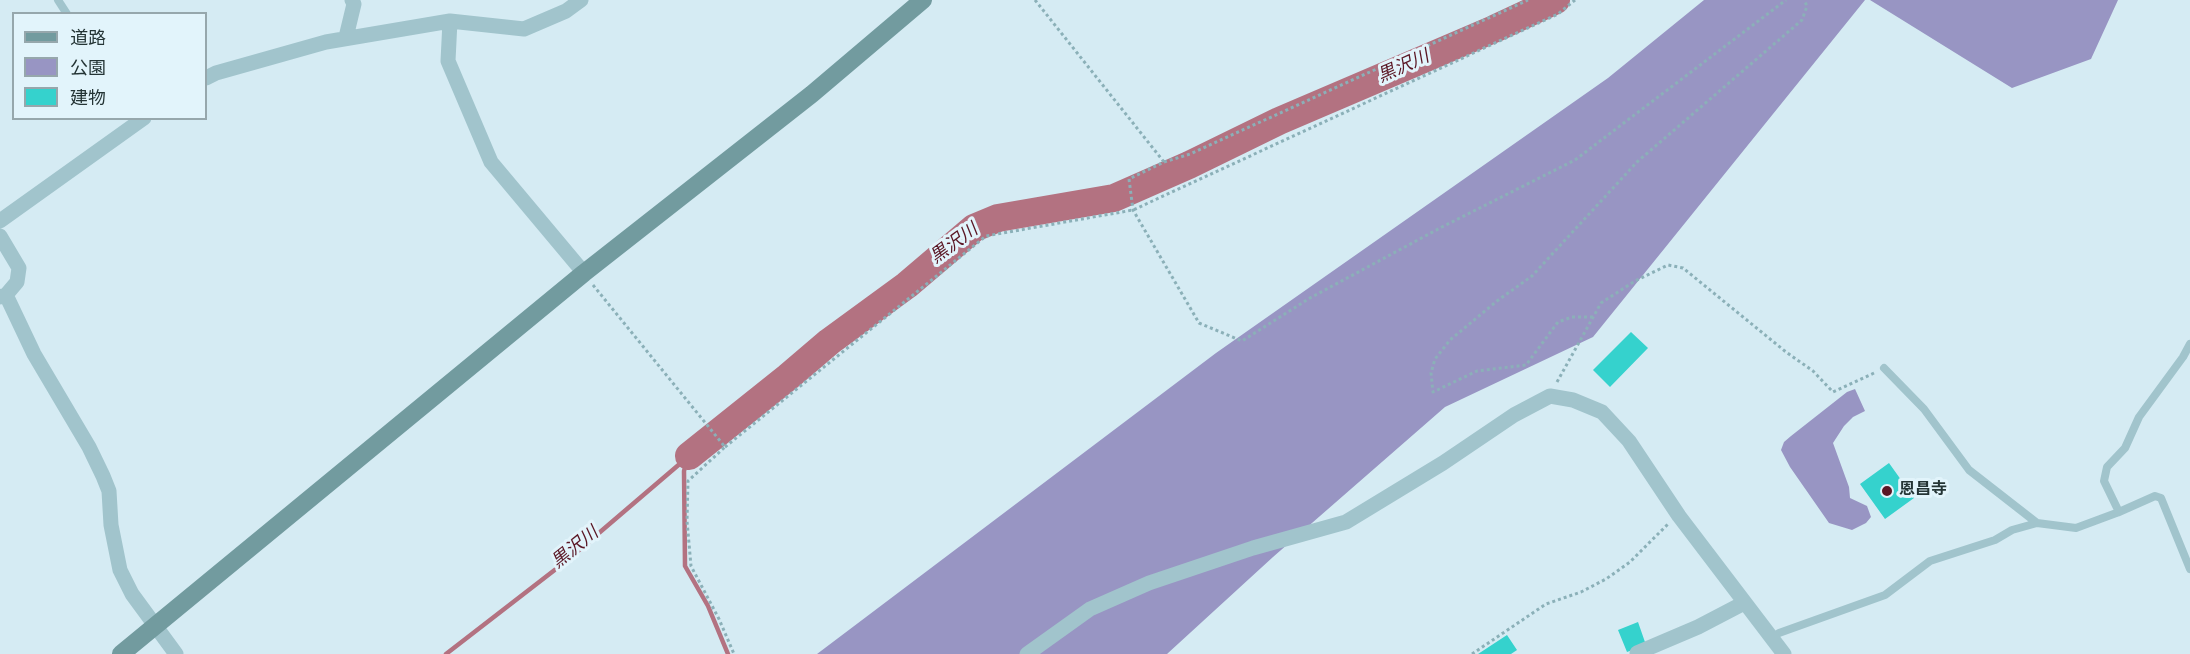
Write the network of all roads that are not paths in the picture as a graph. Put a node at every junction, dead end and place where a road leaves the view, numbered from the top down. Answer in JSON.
{"nodes":[{"id":1,"x":352,"y":0,"type":"edge"},
{"id":2,"x":581,"y":0,"type":"edge"},
{"id":3,"x":923,"y":0,"type":"edge"},
{"id":4,"x":450,"y":21,"type":"junction"},
{"id":5,"x":346,"y":37,"type":"junction"},
{"id":6,"x":207,"y":78,"type":"edge"},
{"id":7,"x":140,"y":120,"type":"edge"},
{"id":8,"x":0,"y":222,"type":"edge"},
{"id":9,"x":0,"y":236,"type":"edge"},
{"id":10,"x":584,"y":273,"type":"junction"},
{"id":11,"x":3,"y":296,"type":"edge"},
{"id":12,"x":2190,"y":344,"type":"edge"},
{"id":13,"x":1884,"y":368,"type":"road end"},
{"id":14,"x":2119,"y":512,"type":"junction"},
{"id":15,"x":2037,"y":523,"type":"junction"},
{"id":16,"x":2190,"y":569,"type":"edge"},
{"id":17,"x":1744,"y":603,"type":"junction"},
{"id":18,"x":155,"y":625,"type":"junction"},
{"id":19,"x":1771,"y":639,"type":"junction"},
{"id":20,"x":1637,"y":653,"type":"edge"},
{"id":21,"x":122,"y":654,"type":"edge"},
{"id":22,"x":176,"y":654,"type":"edge"},
{"id":23,"x":1027,"y":654,"type":"edge"},
{"id":24,"x":1784,"y":654,"type":"edge"}],
"edges":[{"from":1,"to":5,"type":"street"},
{"from":2,"to":4,"type":"street"},
{"from":3,"to":10,"type":"street"},
{"from":4,"to":5,"type":"street"},
{"from":4,"to":10,"type":"street"},
{"from":5,"to":6,"type":"street"},
{"from":7,"to":8,"type":"street"},
{"from":9,"to":11,"type":"street"},
{"from":10,"to":18,"type":"street"},
{"from":11,"to":18,"type":"street"},
{"from":12,"to":14,"type":"lane"},
{"from":13,"to":15,"type":"lane"},
{"from":14,"to":15,"type":"lane"},
{"from":14,"to":16,"type":"lane"},
{"from":15,"to":19,"type":"lane"},
{"from":17,"to":19,"type":"street"},
{"from":17,"to":20,"type":"street"},
{"from":17,"to":23,"type":"street"},
{"from":18,"to":21,"type":"street"},
{"from":18,"to":22,"type":"street"},
{"from":19,"to":24,"type":"street"}]}
